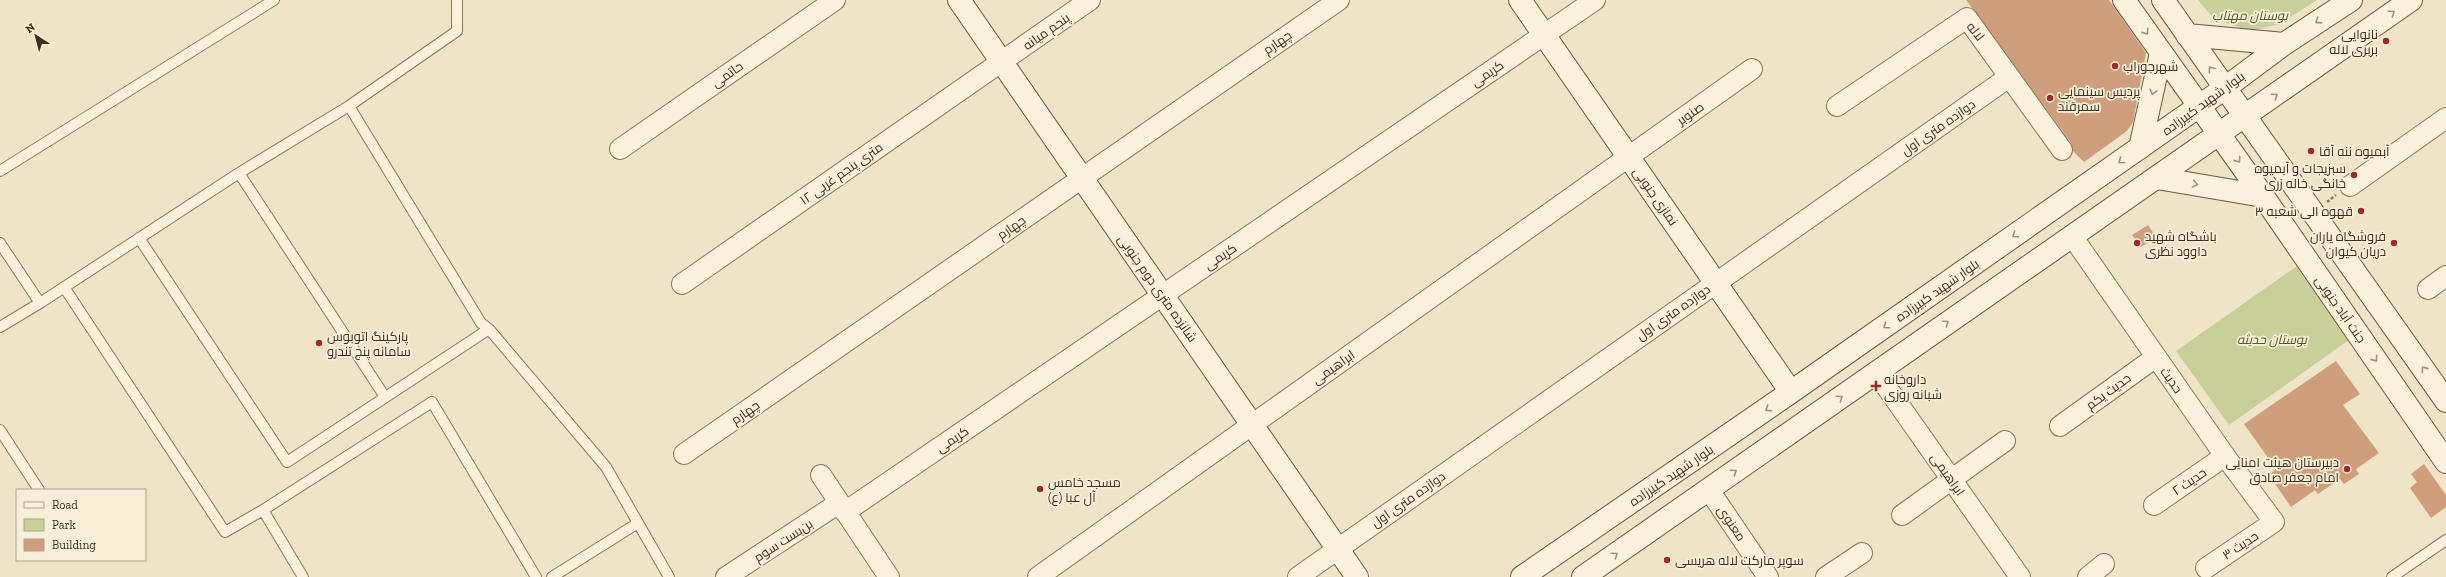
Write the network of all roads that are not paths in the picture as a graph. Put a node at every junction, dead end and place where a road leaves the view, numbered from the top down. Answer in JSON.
{"nodes":[{"id":1,"x":274,"y":0,"type":"edge"},
{"id":2,"x":457,"y":0,"type":"edge"},
{"id":3,"x":835,"y":0,"type":"edge"},
{"id":4,"x":959,"y":0,"type":"edge"},
{"id":5,"x":1090,"y":0,"type":"edge"},
{"id":6,"x":1339,"y":0,"type":"edge"},
{"id":7,"x":1520,"y":0,"type":"edge"},
{"id":8,"x":1595,"y":0,"type":"edge"},
{"id":9,"x":2124,"y":0,"type":"edge"},
{"id":10,"x":2163,"y":0,"type":"edge"},
{"id":11,"x":2351,"y":0,"type":"edge"},
{"id":12,"x":2411,"y":0,"type":"edge"},
{"id":13,"x":1544,"y":35,"type":"junction"},
{"id":14,"x":2187,"y":35,"type":"junction"},
{"id":15,"x":2284,"y":44,"type":"junction"},
{"id":16,"x":2161,"y":54,"type":"junction"},
{"id":17,"x":1001,"y":62,"type":"junction"},
{"id":18,"x":1752,"y":69,"type":"dead end"},
{"id":19,"x":2009,"y":77,"type":"junction"},
{"id":20,"x":2225,"y":88,"type":"junction"},
{"id":21,"x":349,"y":106,"type":"junction"},
{"id":22,"x":1837,"y":106,"type":"dead end"},
{"id":23,"x":2199,"y":106,"type":"junction"},
{"id":24,"x":2246,"y":116,"type":"junction"},
{"id":25,"x":2446,"y":118,"type":"edge"},
{"id":26,"x":2220,"y":135,"type":"junction"},
{"id":27,"x":2140,"y":148,"type":"junction"},
{"id":28,"x":620,"y":149,"type":"dead end"},
{"id":29,"x":2062,"y":150,"type":"dead end"},
{"id":30,"x":1628,"y":157,"type":"junction"},
{"id":31,"x":0,"y":170,"type":"edge"},
{"id":32,"x":239,"y":173,"type":"junction"},
{"id":33,"x":1082,"y":178,"type":"junction"},
{"id":34,"x":2157,"y":178,"type":"junction"},
{"id":35,"x":2350,"y":186,"type":"road end"},
{"id":36,"x":2263,"y":196,"type":"junction"},
{"id":37,"x":2072,"y":236,"type":"junction"},
{"id":38,"x":139,"y":238,"type":"junction"},
{"id":39,"x":0,"y":243,"type":"edge"},
{"id":40,"x":2446,"y":276,"type":"edge"},
{"id":41,"x":1715,"y":283,"type":"junction"},
{"id":42,"x":682,"y":284,"type":"dead end"},
{"id":43,"x":64,"y":287,"type":"junction"},
{"id":44,"x":2428,"y":289,"type":"dead end"},
{"id":45,"x":1162,"y":295,"type":"junction"},
{"id":46,"x":40,"y":303,"type":"junction"},
{"id":47,"x":0,"y":327,"type":"edge"},
{"id":48,"x":489,"y":329,"type":"junction"},
{"id":49,"x":2156,"y":357,"type":"junction"},
{"id":50,"x":1876,"y":372,"type":"junction"},
{"id":51,"x":1791,"y":392,"type":"junction"},
{"id":52,"x":385,"y":397,"type":"junction"},
{"id":53,"x":2446,"y":401,"type":"edge"},
{"id":54,"x":1252,"y":425,"type":"junction"},
{"id":55,"x":2060,"y":426,"type":"dead end"},
{"id":56,"x":0,"y":430,"type":"edge"},
{"id":57,"x":2004,"y":441,"type":"dead end"},
{"id":58,"x":684,"y":454,"type":"dead end"},
{"id":59,"x":2225,"y":456,"type":"junction"},
{"id":60,"x":2446,"y":462,"type":"edge"},
{"id":61,"x":821,"y":475,"type":"dead end"},
{"id":62,"x":1952,"y":480,"type":"junction"},
{"id":63,"x":38,"y":489,"type":"edge"},
{"id":64,"x":1709,"y":490,"type":"junction"},
{"id":65,"x":2154,"y":505,"type":"dead end"},
{"id":66,"x":842,"y":508,"type":"junction"},
{"id":67,"x":263,"y":510,"type":"junction"},
{"id":68,"x":1902,"y":514,"type":"dead end"},
{"id":69,"x":2274,"y":522,"type":"joint"},
{"id":70,"x":638,"y":523,"type":"junction"},
{"id":71,"x":2446,"y":540,"type":"edge"},
{"id":72,"x":1337,"y":549,"type":"junction"},
{"id":73,"x":1862,"y":553,"type":"dead end"},
{"id":74,"x":2104,"y":564,"type":"dead end"},
{"id":75,"x":2206,"y":568,"type":"dead end"},
{"id":76,"x":880,"y":574,"type":"edge"},
{"id":77,"x":303,"y":577,"type":"edge"},
{"id":78,"x":536,"y":577,"type":"edge"},
{"id":79,"x":552,"y":577,"type":"edge"},
{"id":80,"x":669,"y":577,"type":"edge"},
{"id":81,"x":726,"y":577,"type":"edge"},
{"id":82,"x":1038,"y":577,"type":"edge"},
{"id":83,"x":1298,"y":577,"type":"edge"},
{"id":84,"x":1356,"y":577,"type":"edge"},
{"id":85,"x":1522,"y":577,"type":"edge"},
{"id":86,"x":1583,"y":577,"type":"edge"},
{"id":87,"x":1768,"y":577,"type":"edge"},
{"id":88,"x":1826,"y":577,"type":"edge"},
{"id":89,"x":2020,"y":577,"type":"edge"},
{"id":90,"x":2088,"y":577,"type":"edge"},
{"id":91,"x":2392,"y":577,"type":"edge"}],
"edges":[{"from":1,"to":31,"type":"lane"},
{"from":2,"to":21,"type":"lane"},
{"from":3,"to":28,"type":"street","name":"حاتمی"},
{"from":4,"to":17,"type":"main road","name":"شانزده متری دوم جنوبی"},
{"from":5,"to":17,"type":"street","name":"پنجم میانه"},
{"from":6,"to":33,"type":"street","name":"چهارم"},
{"from":7,"to":13,"type":"main road","name":"نمازی جنوبی"},
{"from":8,"to":13,"type":"street","name":"کریمی"},
{"from":9,"to":16,"type":"main road","name":"جنت آباد جنوبی","one_way":true},
{"from":10,"to":14,"type":"main road"},
{"from":11,"to":15,"type":"main road","name":"بلوار شهید کبیرزاده","one_way":true},
{"from":24,"to":12,"type":"main road","one_way":true},
{"from":13,"to":30,"type":"main road","name":"نمازی جنوبی"},
{"from":13,"to":45,"type":"street","name":"کریمی"},
{"from":14,"to":15,"type":"main road"},
{"from":20,"to":14,"type":"main road","one_way":true},
{"from":15,"to":20,"type":"main road","name":"بلوار شهید کبیرزاده"},
{"from":16,"to":23,"type":"main road","name":"جنت آباد جنوبی"},
{"from":16,"to":27,"type":"main road","one_way":true},
{"from":17,"to":33,"type":"main road","name":"شانزده متری دوم جنوبی"},
{"from":17,"to":42,"type":"street","name":"۱۲ متری پنجم غربی"},
{"from":18,"to":30,"type":"street","name":"صنوبر"},
{"from":19,"to":22,"type":"street","name":"لاله"},
{"from":19,"to":29,"type":"street","name":"لاله"},
{"from":19,"to":41,"type":"street","name":"دوازده متری اول"},
{"from":20,"to":23,"type":"main road","name":"بلوار شهید کبیرزاده"},
{"from":20,"to":24,"type":"main road"},
{"from":21,"to":32,"type":"lane"},
{"from":21,"to":48,"type":"lane"},
{"from":23,"to":26,"type":"main road","name":"جنت آباد جنوبی"},
{"from":23,"to":27,"type":"main road","name":"بلوار شهید کبیرزاده"},
{"from":24,"to":26,"type":"main road"},
{"from":53,"to":24,"type":"main road","one_way":true},
{"from":25,"to":35,"type":"street"},
{"from":26,"to":34,"type":"main road"},
{"from":26,"to":36,"type":"main road","name":"جنت آباد جنوبی","one_way":true},
{"from":27,"to":51,"type":"main road","name":"بلوار شهید کبیرزاده","one_way":true},
{"from":30,"to":41,"type":"main road","name":"نمازی جنوبی"},
{"from":30,"to":54,"type":"street","name":"ابراهیمی"},
{"from":32,"to":38,"type":"lane"},
{"from":32,"to":52,"type":"lane"},
{"from":33,"to":45,"type":"main road","name":"شانزده متری دوم جنوبی"},
{"from":33,"to":58,"type":"street","name":"چهارم"},
{"from":34,"to":36,"type":"main road","one_way":true},
{"from":34,"to":37,"type":"main road"},
{"from":36,"to":60,"type":"main road","name":"جنت آباد جنوبی","one_way":true},
{"from":37,"to":49,"type":"street","name":"حدیث"},
{"from":50,"to":37,"type":"main road","one_way":true},
{"from":38,"to":43,"type":"lane"},
{"from":38,"to":52,"type":"lane"},
{"from":39,"to":46,"type":"lane"},
{"from":40,"to":44,"type":"street"},
{"from":41,"to":51,"type":"main road","name":"نمازی جنوبی"},
{"from":41,"to":72,"type":"street","name":"دوازده متری اول"},
{"from":43,"to":46,"type":"lane"},
{"from":43,"to":67,"type":"lane"},
{"from":45,"to":54,"type":"main road","name":"شانزده متری دوم جنوبی"},
{"from":45,"to":66,"type":"street","name":"کریمی"},
{"from":46,"to":47,"type":"lane"},
{"from":48,"to":52,"type":"lane"},
{"from":48,"to":70,"type":"lane"},
{"from":49,"to":55,"type":"street","name":"حدیث یکم"},
{"from":49,"to":59,"type":"street","name":"حدیث"},
{"from":50,"to":62,"type":"street","name":"ابراهیمی"},
{"from":64,"to":50,"type":"main road","one_way":true},
{"from":51,"to":85,"type":"main road","name":"بلوار شهید کبیرزاده","one_way":true},
{"from":54,"to":72,"type":"main road","name":"شانزده متری دوم جنوبی"},
{"from":54,"to":82,"type":"street","name":"ابراهیمی"},
{"from":56,"to":63,"type":"lane"},
{"from":57,"to":62,"type":"street"},
{"from":59,"to":65,"type":"street","name":"حدیث ۲"},
{"from":59,"to":69,"type":"street","name":"حدیث"},
{"from":61,"to":66,"type":"street"},
{"from":62,"to":68,"type":"street"},
{"from":62,"to":89,"type":"street","name":"ابراهیمی"},
{"from":86,"to":64,"type":"main road","one_way":true},
{"from":64,"to":87,"type":"street","name":"معنوی"},
{"from":66,"to":76,"type":"street"},
{"from":66,"to":81,"type":"street","name":"بن‌بست سوم"},
{"from":67,"to":77,"type":"lane"},
{"from":67,"to":78,"type":"lane"},
{"from":69,"to":75,"type":"street","name":"حدیث ۳"},
{"from":70,"to":79,"type":"lane"},
{"from":70,"to":80,"type":"lane"},
{"from":71,"to":91,"type":"lane"},
{"from":72,"to":83,"type":"street","name":"دوازده متری اول"},
{"from":72,"to":84,"type":"main road","name":"شانزده متری دوم جنوبی"},
{"from":73,"to":88,"type":"street"},
{"from":74,"to":90,"type":"street"}]}
